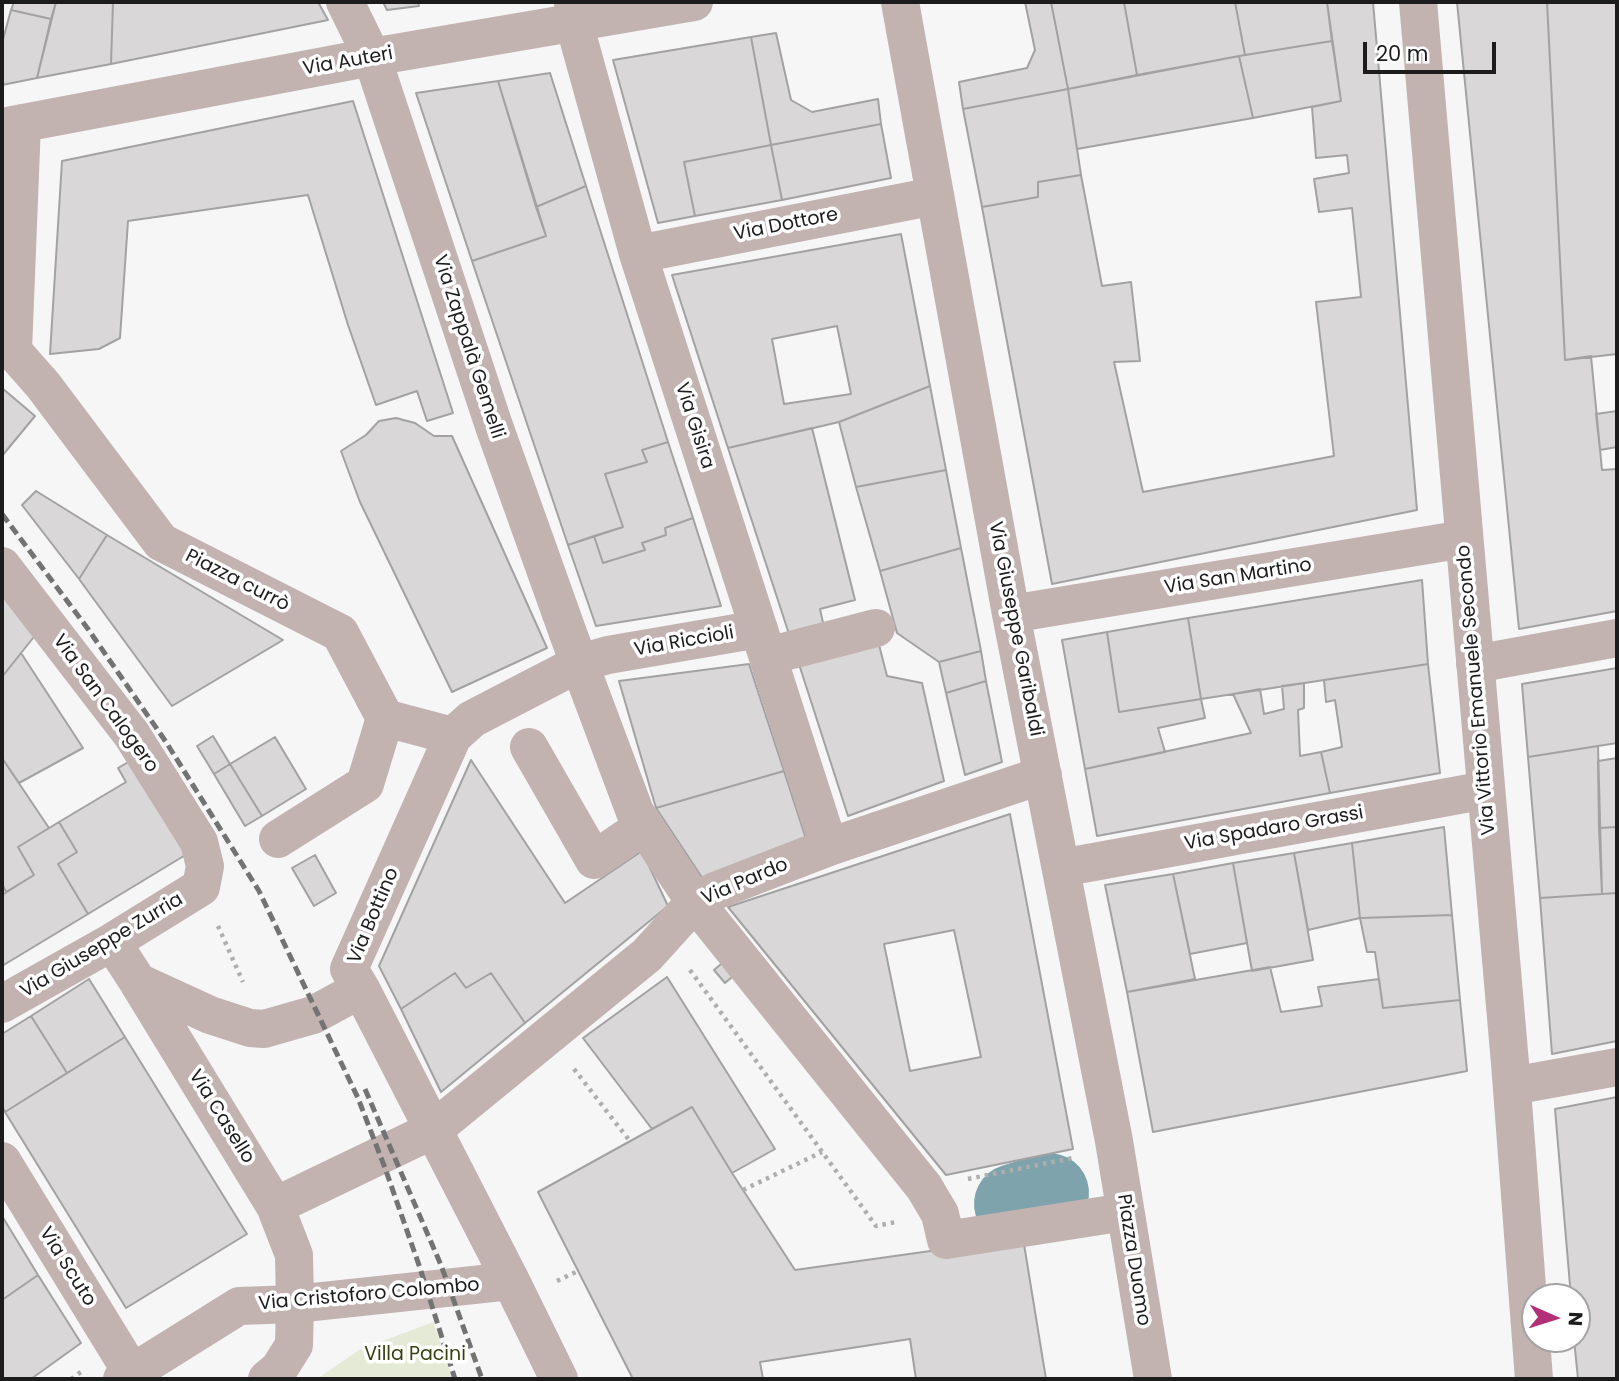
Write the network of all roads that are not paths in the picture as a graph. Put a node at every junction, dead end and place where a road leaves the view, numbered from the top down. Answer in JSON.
{"nodes":[{"id":1,"x":345,"y":2,"type":"edge"},
{"id":2,"x":694,"y":2,"type":"edge"},
{"id":3,"x":900,"y":2,"type":"edge"},
{"id":4,"x":1418,"y":2,"type":"edge"},
{"id":5,"x":573,"y":12,"type":"edge"},
{"id":6,"x":372,"y":57,"type":"junction"},
{"id":7,"x":12,"y":125,"type":"edge"},
{"id":8,"x":935,"y":196,"type":"junction"},
{"id":9,"x":638,"y":254,"type":"junction"},
{"id":10,"x":1464,"y":539,"type":"junction"},
{"id":11,"x":2,"y":566,"type":"edge"},
{"id":12,"x":1011,"y":614,"type":"junction"},
{"id":13,"x":876,"y":628,"type":"dead end"},
{"id":14,"x":1617,"y":638,"type":"edge"},
{"id":15,"x":763,"y":643,"type":"junction"},
{"id":16,"x":586,"y":651,"type":"junction"},
{"id":17,"x":1475,"y":664,"type":"junction"},
{"id":18,"x":385,"y":718,"type":"junction"},
{"id":19,"x":453,"y":736,"type":"junction"},
{"id":20,"x":529,"y":747,"type":"dead end"},
{"id":21,"x":1043,"y":775,"type":"junction"},
{"id":22,"x":1486,"y":790,"type":"junction"},
{"id":23,"x":644,"y":827,"type":"junction"},
{"id":24,"x":278,"y":839,"type":"dead end"},
{"id":25,"x":830,"y":847,"type":"junction"},
{"id":26,"x":1061,"y":868,"type":"junction"},
{"id":27,"x":201,"y":887,"type":"joint"},
{"id":28,"x":695,"y":902,"type":"junction"},
{"id":29,"x":112,"y":942,"type":"junction"},
{"id":30,"x":138,"y":982,"type":"junction"},
{"id":31,"x":361,"y":989,"type":"junction"},
{"id":32,"x":2,"y":1004,"type":"edge"},
{"id":33,"x":1617,"y":1067,"type":"edge"},
{"id":34,"x":1511,"y":1086,"type":"junction"},
{"id":35,"x":433,"y":1130,"type":"junction"},
{"id":36,"x":1115,"y":1145,"type":"joint"},
{"id":37,"x":2,"y":1161,"type":"edge"},
{"id":38,"x":275,"y":1206,"type":"junction"},
{"id":39,"x":1125,"y":1212,"type":"junction"},
{"id":40,"x":511,"y":1281,"type":"junction"},
{"id":41,"x":296,"y":1304,"type":"junction"},
{"id":42,"x":127,"y":1376,"type":"edge"},
{"id":43,"x":267,"y":1379,"type":"edge"},
{"id":44,"x":559,"y":1379,"type":"edge"},
{"id":45,"x":1153,"y":1379,"type":"edge"},
{"id":46,"x":1534,"y":1379,"type":"edge"}],
"edges":[{"from":1,"to":6,"type":"street","name":"Via Zappalà Gemelli"},
{"from":2,"to":5,"type":"street","name":"Via Auteri"},
{"from":3,"to":8,"type":"street","name":"Via Giuseppe Garibaldi"},
{"from":4,"to":10,"type":"street","name":"Via Vittorio Emanuele Secondo"},
{"from":5,"to":6,"type":"street","name":"Via Auteri"},
{"from":5,"to":9,"type":"street","name":"Via Gisira"},
{"from":6,"to":7,"type":"street","name":"Via Auteri"},
{"from":6,"to":16,"type":"street","name":"Via Zappalà Gemelli"},
{"from":7,"to":18,"type":"street","name":"Piazza currò"},
{"from":8,"to":9,"type":"street","name":"Via Dottore"},
{"from":8,"to":12,"type":"street","name":"Via Giuseppe Garibaldi"},
{"from":9,"to":15,"type":"street","name":"Via Gisira"},
{"from":10,"to":12,"type":"street","name":"Via San Martino"},
{"from":10,"to":17,"type":"street","name":"Via Vittorio Emanuele Secondo"},
{"from":11,"to":27,"type":"street","name":"Via San Calogero"},
{"from":12,"to":21,"type":"street","name":"Via Giuseppe Garibaldi"},
{"from":13,"to":15,"type":"street","name":"Via Riccioli"},
{"from":14,"to":17,"type":"street"},
{"from":15,"to":16,"type":"street","name":"Via Riccioli"},
{"from":15,"to":25,"type":"street","name":"Via Gisira"},
{"from":16,"to":19,"type":"street","name":"Via Riccioli"},
{"from":16,"to":23,"type":"street","name":"Via Zappalà Gemelli"},
{"from":17,"to":22,"type":"street","name":"Via Vittorio Emanuele Secondo"},
{"from":18,"to":19,"type":"street"},
{"from":18,"to":24,"type":"street"},
{"from":19,"to":31,"type":"street","name":"Via Bottino"},
{"from":20,"to":23,"type":"street"},
{"from":21,"to":25,"type":"street","name":"Via Pardo"},
{"from":21,"to":26,"type":"street","name":"Via Giuseppe Garibaldi"},
{"from":22,"to":26,"type":"street","name":"Via Spadaro Grassi"},
{"from":22,"to":34,"type":"street","name":"Via Vittorio Emanuele Secondo"},
{"from":23,"to":28,"type":"street","name":"Via Zappalà Gemelli"},
{"from":25,"to":28,"type":"street","name":"Via Pardo"},
{"from":26,"to":36,"type":"street","name":"Via Giuseppe Garibaldi"},
{"from":27,"to":29,"type":"street","name":"Via Giuseppe Zurria"},
{"from":28,"to":35,"type":"street","name":"Via Pardo"},
{"from":28,"to":39,"type":"street","name":"Via Zappalà Gemelli"},
{"from":29,"to":30,"type":"street","name":"Via Casello"},
{"from":29,"to":32,"type":"street","name":"Via Giuseppe Zurria"},
{"from":30,"to":31,"type":"street"},
{"from":30,"to":38,"type":"street","name":"Via Casello"},
{"from":31,"to":35,"type":"street","name":"Via Bottino"},
{"from":33,"to":34,"type":"street"},
{"from":34,"to":46,"type":"street","name":"Via Vittorio Emanuele Secondo"},
{"from":35,"to":38,"type":"street","name":"Via Pardo"},
{"from":35,"to":40,"type":"street","name":"Via Bottino"},
{"from":36,"to":39,"type":"street","name":"Piazza Duomo"},
{"from":37,"to":42,"type":"street","name":"Via Scuto"},
{"from":38,"to":41,"type":"street","name":"Via Casello"},
{"from":39,"to":45,"type":"street","name":"Piazza Duomo"},
{"from":40,"to":41,"type":"street","name":"Via Cristoforo Colombo"},
{"from":40,"to":44,"type":"street","name":"Via Bottino"},
{"from":41,"to":42,"type":"street","name":"Via Cristoforo Colombo"},
{"from":41,"to":43,"type":"street","name":"Via Casello"}]}
